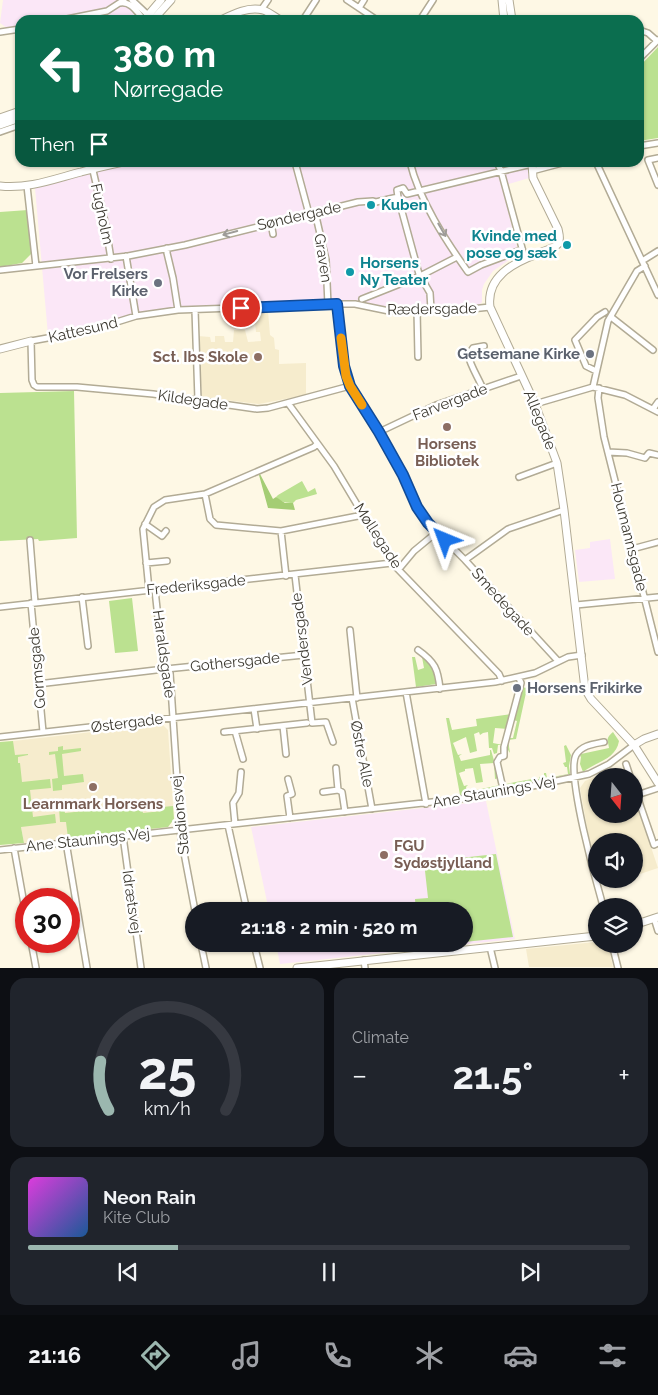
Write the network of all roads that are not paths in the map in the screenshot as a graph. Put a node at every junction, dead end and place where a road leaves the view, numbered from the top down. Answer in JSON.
{"nodes":[{"id":1,"x":132,"y":0,"type":"edge"},
{"id":2,"x":161,"y":0,"type":"edge"},
{"id":3,"x":165,"y":0,"type":"edge"},
{"id":4,"x":171,"y":0,"type":"edge"},
{"id":5,"x":268,"y":0,"type":"edge"},
{"id":6,"x":316,"y":0,"type":"edge"},
{"id":7,"x":347,"y":0,"type":"edge"},
{"id":8,"x":364,"y":0,"type":"edge"},
{"id":9,"x":433,"y":0,"type":"edge"},
{"id":10,"x":502,"y":0,"type":"edge"},
{"id":11,"x":510,"y":0,"type":"edge"},
{"id":12,"x":121,"y":2,"type":"edge"},
{"id":13,"x":359,"y":8,"type":"junction"},
{"id":14,"x":261,"y":10,"type":"junction"},
{"id":15,"x":87,"y":15,"type":"edge"},
{"id":16,"x":143,"y":15,"type":"edge"},
{"id":17,"x":145,"y":15,"type":"edge"},
{"id":18,"x":151,"y":15,"type":"edge"},
{"id":19,"x":152,"y":15,"type":"edge"},
{"id":20,"x":153,"y":15,"type":"edge"},
{"id":21,"x":234,"y":15,"type":"edge"},
{"id":22,"x":270,"y":15,"type":"edge"},
{"id":23,"x":307,"y":15,"type":"edge"},
{"id":24,"x":370,"y":15,"type":"edge"},
{"id":25,"x":423,"y":15,"type":"edge"},
{"id":26,"x":504,"y":15,"type":"edge"},
{"id":27,"x":512,"y":15,"type":"edge"},
{"id":28,"x":15,"y":30,"type":"edge"},
{"id":29,"x":0,"y":32,"type":"edge"},
{"id":30,"x":644,"y":32,"type":"edge"},
{"id":31,"x":658,"y":40,"type":"edge"},
{"id":32,"x":644,"y":54,"type":"edge"},
{"id":33,"x":15,"y":113,"type":"edge"},
{"id":34,"x":0,"y":118,"type":"edge"},
{"id":35,"x":15,"y":120,"type":"edge"},
{"id":36,"x":0,"y":125,"type":"edge"},
{"id":37,"x":15,"y":127,"type":"edge"},
{"id":38,"x":0,"y":132,"type":"edge"},
{"id":39,"x":658,"y":143,"type":"edge"},
{"id":40,"x":644,"y":145,"type":"edge"},
{"id":41,"x":658,"y":158,"type":"edge"},
{"id":42,"x":89,"y":167,"type":"edge"},
{"id":43,"x":92,"y":167,"type":"edge"},
{"id":44,"x":297,"y":167,"type":"edge"},
{"id":45,"x":411,"y":167,"type":"edge"},
{"id":46,"x":498,"y":167,"type":"edge"},
{"id":47,"x":526,"y":167,"type":"edge"},
{"id":48,"x":532,"y":167,"type":"edge"},
{"id":49,"x":598,"y":167,"type":"edge"},
{"id":50,"x":500,"y":171,"type":"junction"},
{"id":51,"x":658,"y":185,"type":"edge"},
{"id":52,"x":0,"y":186,"type":"edge"},
{"id":53,"x":27,"y":186,"type":"junction"},
{"id":54,"x":419,"y":191,"type":"junction"},
{"id":55,"x":357,"y":194,"type":"dead end"},
{"id":56,"x":398,"y":197,"type":"junction"},
{"id":57,"x":358,"y":202,"type":"junction"},
{"id":58,"x":312,"y":213,"type":"junction"},
{"id":59,"x":272,"y":223,"type":"junction"},
{"id":60,"x":274,"y":234,"type":"dead end"},
{"id":61,"x":167,"y":248,"type":"junction"},
{"id":62,"x":521,"y":250,"type":"junction"},
{"id":63,"x":658,"y":251,"type":"edge"},
{"id":64,"x":123,"y":257,"type":"junction"},
{"id":65,"x":457,"y":257,"type":"junction"},
{"id":66,"x":111,"y":259,"type":"junction"},
{"id":67,"x":524,"y":259,"type":"junction"},
{"id":68,"x":644,"y":263,"type":"junction"},
{"id":69,"x":36,"y":266,"type":"junction"},
{"id":70,"x":0,"y":270,"type":"edge"},
{"id":71,"x":420,"y":276,"type":"junction"},
{"id":72,"x":658,"y":295,"type":"edge"},
{"id":73,"x":362,"y":299,"type":"dead end"},
{"id":74,"x":337,"y":304,"type":"junction"},
{"id":75,"x":328,"y":305,"type":"junction"},
{"id":76,"x":490,"y":307,"type":"junction"},
{"id":77,"x":178,"y":310,"type":"junction"},
{"id":78,"x":195,"y":310,"type":"junction"},
{"id":79,"x":417,"y":310,"type":"junction"},
{"id":80,"x":431,"y":310,"type":"junction"},
{"id":81,"x":605,"y":312,"type":"dead end"},
{"id":82,"x":136,"y":316,"type":"junction"},
{"id":83,"x":611,"y":316,"type":"junction"},
{"id":84,"x":31,"y":341,"type":"junction"},
{"id":85,"x":484,"y":346,"type":"dead end"},
{"id":86,"x":0,"y":348,"type":"edge"},
{"id":87,"x":653,"y":350,"type":"dead end"},
{"id":88,"x":418,"y":358,"type":"dead end"},
{"id":89,"x":596,"y":371,"type":"junction"},
{"id":90,"x":521,"y":376,"type":"junction"},
{"id":91,"x":350,"y":386,"type":"junction"},
{"id":92,"x":592,"y":387,"type":"junction"},
{"id":93,"x":599,"y":388,"type":"junction"},
{"id":94,"x":483,"y":389,"type":"junction"},
{"id":95,"x":198,"y":400,"type":"junction"},
{"id":96,"x":288,"y":402,"type":"junction"},
{"id":97,"x":658,"y":402,"type":"edge"},
{"id":98,"x":535,"y":404,"type":"junction"},
{"id":99,"x":656,"y":410,"type":"edge"},
{"id":100,"x":379,"y":432,"type":"junction"},
{"id":101,"x":317,"y":444,"type":"junction"},
{"id":102,"x":608,"y":452,"type":"junction"},
{"id":103,"x":658,"y":455,"type":"edge"},
{"id":104,"x":557,"y":463,"type":"junction"},
{"id":105,"x":518,"y":477,"type":"dead end"},
{"id":106,"x":205,"y":494,"type":"junction"},
{"id":107,"x":564,"y":510,"type":"junction"},
{"id":108,"x":364,"y":515,"type":"junction"},
{"id":109,"x":146,"y":524,"type":"junction"},
{"id":110,"x":166,"y":531,"type":"dead end"},
{"id":111,"x":281,"y":531,"type":"junction"},
{"id":112,"x":437,"y":532,"type":"junction"},
{"id":113,"x":30,"y":540,"type":"dead end"},
{"id":114,"x":658,"y":542,"type":"edge"},
{"id":115,"x":632,"y":549,"type":"junction"},
{"id":116,"x":465,"y":560,"type":"junction"},
{"id":117,"x":167,"y":561,"type":"dead end"},
{"id":118,"x":146,"y":563,"type":"junction"},
{"id":119,"x":392,"y":564,"type":"junction"},
{"id":120,"x":399,"y":570,"type":"junction"},
{"id":121,"x":295,"y":575,"type":"junction"},
{"id":122,"x":286,"y":576,"type":"junction"},
{"id":123,"x":152,"y":590,"type":"junction"},
{"id":124,"x":658,"y":596,"type":"edge"},
{"id":125,"x":82,"y":597,"type":"junction"},
{"id":126,"x":644,"y":598,"type":"junction"},
{"id":127,"x":33,"y":603,"type":"junction"},
{"id":128,"x":576,"y":605,"type":"junction"},
{"id":129,"x":0,"y":606,"type":"edge"},
{"id":130,"x":350,"y":630,"type":"dead end"},
{"id":131,"x":88,"y":646,"type":"dead end"},
{"id":132,"x":418,"y":650,"type":"dead end"},
{"id":133,"x":658,"y":652,"type":"edge"},
{"id":134,"x":304,"y":655,"type":"junction"},
{"id":135,"x":582,"y":655,"type":"junction"},
{"id":136,"x":558,"y":661,"type":"junction"},
{"id":137,"x":166,"y":669,"type":"junction"},
{"id":138,"x":156,"y":670,"type":"dead end"},
{"id":139,"x":519,"y":678,"type":"junction"},
{"id":140,"x":502,"y":681,"type":"junction"},
{"id":141,"x":38,"y":684,"type":"junction"},
{"id":142,"x":440,"y":688,"type":"junction"},
{"id":143,"x":406,"y":692,"type":"junction"},
{"id":144,"x":354,"y":698,"type":"junction"},
{"id":145,"x":310,"y":703,"type":"junction"},
{"id":146,"x":254,"y":709,"type":"junction"},
{"id":147,"x":172,"y":718,"type":"junction"},
{"id":148,"x":307,"y":723,"type":"dead end"},
{"id":149,"x":283,"y":726,"type":"junction"},
{"id":150,"x":257,"y":729,"type":"junction"},
{"id":151,"x":235,"y":731,"type":"junction"},
{"id":152,"x":43,"y":732,"type":"junction"},
{"id":153,"x":224,"y":732,"type":"dead end"},
{"id":154,"x":658,"y":734,"type":"edge"},
{"id":155,"x":0,"y":737,"type":"edge"},
{"id":156,"x":333,"y":742,"type":"dead end"},
{"id":157,"x":604,"y":742,"type":"dead end"},
{"id":158,"x":634,"y":745,"type":"junction"},
{"id":159,"x":286,"y":754,"type":"dead end"},
{"id":160,"x":243,"y":759,"type":"dead end"},
{"id":161,"x":626,"y":764,"type":"dead end"},
{"id":162,"x":336,"y":768,"type":"dead end"},
{"id":163,"x":627,"y":768,"type":"edge"},
{"id":164,"x":241,"y":772,"type":"dead end"},
{"id":165,"x":575,"y":778,"type":"junction"},
{"id":166,"x":288,"y":779,"type":"dead end"},
{"id":167,"x":658,"y":783,"type":"edge"},
{"id":168,"x":658,"y":788,"type":"edge"},
{"id":169,"x":338,"y":790,"type":"junction"},
{"id":170,"x":323,"y":792,"type":"dead end"},
{"id":171,"x":504,"y":793,"type":"junction"},
{"id":172,"x":643,"y":793,"type":"edge"},
{"id":173,"x":280,"y":796,"type":"dead end"},
{"id":174,"x":287,"y":796,"type":"junction"},
{"id":175,"x":426,"y":804,"type":"junction"},
{"id":176,"x":372,"y":809,"type":"junction"},
{"id":177,"x":345,"y":812,"type":"junction"},
{"id":178,"x":643,"y":813,"type":"edge"},
{"id":179,"x":290,"y":818,"type":"junction"},
{"id":180,"x":235,"y":824,"type":"junction"},
{"id":181,"x":228,"y":825,"type":"junction"},
{"id":182,"x":180,"y":830,"type":"junction"},
{"id":183,"x":123,"y":836,"type":"junction"},
{"id":184,"x":66,"y":842,"type":"junction"},
{"id":185,"x":658,"y":843,"type":"edge"},
{"id":186,"x":14,"y":848,"type":"junction"},
{"id":187,"x":0,"y":850,"type":"edge"},
{"id":188,"x":21,"y":888,"type":"edge"},
{"id":189,"x":601,"y":898,"type":"edge"},
{"id":190,"x":193,"y":902,"type":"edge"},
{"id":191,"x":245,"y":902,"type":"edge"},
{"id":192,"x":656,"y":918,"type":"edge"},
{"id":193,"x":643,"y":922,"type":"edge"},
{"id":194,"x":658,"y":932,"type":"edge"},
{"id":195,"x":588,"y":937,"type":"edge"},
{"id":196,"x":490,"y":947,"type":"junction"},
{"id":197,"x":203,"y":952,"type":"edge"},
{"id":198,"x":256,"y":952,"type":"edge"},
{"id":199,"x":33,"y":953,"type":"edge"},
{"id":200,"x":614,"y":953,"type":"edge"},
{"id":201,"x":364,"y":964,"type":"edge"},
{"id":202,"x":36,"y":968,"type":"edge"},
{"id":203,"x":87,"y":968,"type":"edge"},
{"id":204,"x":141,"y":968,"type":"edge"},
{"id":205,"x":206,"y":968,"type":"edge"},
{"id":206,"x":260,"y":968,"type":"edge"},
{"id":207,"x":297,"y":968,"type":"edge"},
{"id":208,"x":495,"y":968,"type":"edge"},
{"id":209,"x":618,"y":968,"type":"edge"}],
"edges":[{"from":1,"to":17,"type":"street"},
{"from":2,"to":18,"type":"street"},
{"from":3,"to":19,"type":"street"},
{"from":4,"to":20,"type":"street"},
{"from":5,"to":14,"type":"street"},
{"from":6,"to":23,"type":"street"},
{"from":7,"to":13,"type":"street"},
{"from":8,"to":13,"type":"street"},
{"from":9,"to":25,"type":"street"},
{"from":10,"to":26,"type":"street"},
{"from":11,"to":27,"type":"street"},
{"from":12,"to":15,"type":"street"},
{"from":12,"to":16,"type":"street"},
{"from":13,"to":24,"type":"street"},
{"from":14,"to":21,"type":"street"},
{"from":14,"to":22,"type":"street"},
{"from":28,"to":29,"type":"street"},
{"from":30,"to":31,"type":"street"},
{"from":31,"to":32,"type":"street"},
{"from":33,"to":34,"type":"street"},
{"from":35,"to":36,"type":"street"},
{"from":37,"to":38,"type":"street"},
{"from":39,"to":40,"type":"street"},
{"from":41,"to":51,"type":"street"},
{"from":42,"to":53,"type":"street"},
{"from":43,"to":66,"type":"street","name":"Fugholm"},
{"from":44,"to":58,"type":"street","name":"Graven"},
{"from":45,"to":54,"type":"street"},
{"from":46,"to":50,"type":"street"},
{"from":47,"to":50,"type":"street"},
{"from":48,"to":67,"type":"street"},
{"from":49,"to":68,"type":"street"},
{"from":50,"to":54,"type":"street"},
{"from":50,"to":62,"type":"street"},
{"from":52,"to":53,"type":"street"},
{"from":53,"to":69,"type":"street"},
{"from":54,"to":56,"type":"street"},
{"from":54,"to":65,"type":"street","one_way":true},
{"from":55,"to":57,"type":"street"},
{"from":56,"to":57,"type":"street","name":"Søndergade"},
{"from":56,"to":71,"type":"street"},
{"from":57,"to":58,"type":"street","name":"Søndergade"},
{"from":58,"to":59,"type":"street","name":"Søndergade"},
{"from":58,"to":75,"type":"street","name":"Graven"},
{"from":59,"to":60,"type":"street"},
{"from":59,"to":61,"type":"street","name":"Søndergade","one_way":true},
{"from":61,"to":64,"type":"street","name":"Søndergade"},
{"from":61,"to":77,"type":"street"},
{"from":62,"to":65,"type":"street"},
{"from":62,"to":67,"type":"street"},
{"from":63,"to":68,"type":"street"},
{"from":64,"to":66,"type":"street","name":"Søndergade"},
{"from":64,"to":82,"type":"street"},
{"from":65,"to":71,"type":"street"},
{"from":66,"to":69,"type":"street","name":"Søndergade"},
{"from":67,"to":76,"type":"street"},
{"from":68,"to":72,"type":"street"},
{"from":68,"to":83,"type":"street"},
{"from":69,"to":70,"type":"street","name":"Søndergade"},
{"from":71,"to":73,"type":"street"},
{"from":71,"to":80,"type":"street"},
{"from":74,"to":75,"type":"street","name":"Rædersgade"},
{"from":74,"to":79,"type":"street","name":"Rædersgade"},
{"from":74,"to":91,"type":"street","name":"Smedegade"},
{"from":75,"to":78,"type":"street","name":"Rædersgade"},
{"from":76,"to":80,"type":"street","name":"Rædersgade"},
{"from":76,"to":90,"type":"street","name":"Allegade"},
{"from":77,"to":78,"type":"street","name":"Kattesund"},
{"from":77,"to":82,"type":"street","name":"Kattesund"},
{"from":78,"to":95,"type":"street"},
{"from":79,"to":80,"type":"street","name":"Rædersgade"},
{"from":79,"to":88,"type":"street"},
{"from":81,"to":89,"type":"street"},
{"from":82,"to":84,"type":"street","name":"Kattesund"},
{"from":83,"to":87,"type":"street"},
{"from":83,"to":89,"type":"street"},
{"from":84,"to":86,"type":"street"},
{"from":84,"to":95,"type":"street","name":"Kildegade"},
{"from":85,"to":94,"type":"street"},
{"from":89,"to":92,"type":"street"},
{"from":90,"to":94,"type":"street","name":"Farvergade"},
{"from":90,"to":98,"type":"street","name":"Allegade"},
{"from":91,"to":96,"type":"street","name":"Kildegade"},
{"from":91,"to":100,"type":"street","name":"Smedegade"},
{"from":92,"to":93,"type":"street"},
{"from":92,"to":98,"type":"street"},
{"from":93,"to":99,"type":"street"},
{"from":93,"to":102,"type":"street","name":"Houmannsgade"},
{"from":94,"to":100,"type":"street","name":"Farvergade"},
{"from":95,"to":96,"type":"street","name":"Kildegade"},
{"from":96,"to":101,"type":"street","name":"Møllegade"},
{"from":97,"to":99,"type":"street"},
{"from":98,"to":104,"type":"street","name":"Allegade"},
{"from":100,"to":112,"type":"street","name":"Smedegade"},
{"from":101,"to":106,"type":"street"},
{"from":101,"to":108,"type":"street","name":"Møllegade"},
{"from":102,"to":103,"type":"street"},
{"from":102,"to":115,"type":"street","name":"Houmannsgade"},
{"from":104,"to":105,"type":"street"},
{"from":104,"to":107,"type":"street","name":"Allegade"},
{"from":106,"to":109,"type":"street"},
{"from":106,"to":111,"type":"street"},
{"from":107,"to":116,"type":"street"},
{"from":107,"to":128,"type":"street","name":"Allegade"},
{"from":108,"to":111,"type":"street"},
{"from":108,"to":119,"type":"street","name":"Møllegade"},
{"from":109,"to":110,"type":"street"},
{"from":109,"to":118,"type":"street","name":"Haraldsgade"},
{"from":111,"to":122,"type":"street"},
{"from":112,"to":116,"type":"street","name":"Smedegade"},
{"from":112,"to":120,"type":"street"},
{"from":113,"to":127,"type":"street","name":"Gormsgade"},
{"from":114,"to":115,"type":"street"},
{"from":115,"to":126,"type":"street","name":"Houmannsgade"},
{"from":116,"to":136,"type":"street","name":"Smedegade"},
{"from":117,"to":118,"type":"street"},
{"from":118,"to":123,"type":"street","name":"Haraldsgade"},
{"from":119,"to":120,"type":"street","name":"Møllegade"},
{"from":119,"to":121,"type":"street","name":"Frederiksgade"},
{"from":120,"to":140,"type":"street","name":"Møllegade"},
{"from":121,"to":122,"type":"street","name":"Frederiksgade"},
{"from":121,"to":134,"type":"street","name":"Vendersgade"},
{"from":122,"to":123,"type":"street","name":"Frederiksgade"},
{"from":123,"to":125,"type":"street","name":"Frederiksgade"},
{"from":123,"to":137,"type":"street","name":"Haraldsgade"},
{"from":124,"to":126,"type":"street"},
{"from":125,"to":127,"type":"street","name":"Frederiksgade"},
{"from":125,"to":131,"type":"street"},
{"from":126,"to":128,"type":"street"},
{"from":126,"to":133,"type":"street","name":"Houmannsgade"},
{"from":127,"to":129,"type":"street","name":"Frederiksgade"},
{"from":127,"to":141,"type":"street","name":"Gormsgade"},
{"from":128,"to":135,"type":"street","name":"Allegade"},
{"from":130,"to":144,"type":"street","name":"Østre Alle"},
{"from":132,"to":142,"type":"street"},
{"from":134,"to":137,"type":"street","name":"Gothersgade"},
{"from":134,"to":145,"type":"street","name":"Vendersgade"},
{"from":135,"to":136,"type":"street","name":"Østergade"},
{"from":135,"to":158,"type":"street","name":"Allegade"},
{"from":136,"to":139,"type":"street","name":"Østergade"},
{"from":137,"to":147,"type":"street","name":"Haraldsgade"},
{"from":138,"to":141,"type":"street"},
{"from":139,"to":140,"type":"street","name":"Østergade"},
{"from":139,"to":171,"type":"street"},
{"from":140,"to":142,"type":"street","name":"Østergade"},
{"from":141,"to":152,"type":"street","name":"Gormsgade"},
{"from":142,"to":143,"type":"street","name":"Østergade"},
{"from":143,"to":144,"type":"street","name":"Østergade"},
{"from":143,"to":175,"type":"street"},
{"from":144,"to":145,"type":"street","name":"Østergade"},
{"from":144,"to":176,"type":"street","name":"Østre Alle"},
{"from":145,"to":146,"type":"street","name":"Østergade"},
{"from":145,"to":156,"type":"street"},
{"from":146,"to":147,"type":"street","name":"Østergade"},
{"from":146,"to":150,"type":"street"},
{"from":147,"to":152,"type":"street","name":"Østergade"},
{"from":147,"to":182,"type":"street","name":"Stadionsvej"},
{"from":148,"to":149,"type":"street"},
{"from":149,"to":150,"type":"street"},
{"from":149,"to":159,"type":"street"},
{"from":150,"to":151,"type":"street"},
{"from":151,"to":153,"type":"street"},
{"from":151,"to":160,"type":"street"},
{"from":152,"to":155,"type":"street","name":"Østergade"},
{"from":154,"to":158,"type":"street"},
{"from":157,"to":165,"type":"street"},
{"from":158,"to":165,"type":"street","name":"Ane Staunings Vej"},
{"from":158,"to":167,"type":"street"},
{"from":161,"to":163,"type":"street"},
{"from":162,"to":169,"type":"street"},
{"from":164,"to":180,"type":"street"},
{"from":165,"to":171,"type":"street","name":"Ane Staunings Vej"},
{"from":165,"to":189,"type":"street"},
{"from":166,"to":174,"type":"street"},
{"from":168,"to":172,"type":"street"},
{"from":169,"to":170,"type":"street"},
{"from":169,"to":177,"type":"street"},
{"from":171,"to":175,"type":"street","name":"Ane Staunings Vej"},
{"from":173,"to":174,"type":"street"},
{"from":174,"to":179,"type":"street"},
{"from":175,"to":176,"type":"street","name":"Ane Staunings Vej"},
{"from":176,"to":177,"type":"street","name":"Ane Staunings Vej"},
{"from":177,"to":179,"type":"street","name":"Ane Staunings Vej"},
{"from":178,"to":185,"type":"street"},
{"from":179,"to":180,"type":"street","name":"Ane Staunings Vej"},
{"from":180,"to":181,"type":"street","name":"Ane Staunings Vej"},
{"from":181,"to":182,"type":"street","name":"Ane Staunings Vej"},
{"from":181,"to":191,"type":"street"},
{"from":182,"to":183,"type":"street","name":"Ane Staunings Vej"},
{"from":182,"to":190,"type":"street","name":"Stadionsvej"},
{"from":183,"to":184,"type":"street","name":"Ane Staunings Vej"},
{"from":183,"to":204,"type":"street","name":"Idrætsvej"},
{"from":184,"to":186,"type":"street","name":"Ane Staunings Vej"},
{"from":184,"to":203,"type":"street"},
{"from":186,"to":187,"type":"street","name":"Ane Staunings Vej"},
{"from":186,"to":188,"type":"street"},
{"from":192,"to":193,"type":"street"},
{"from":192,"to":194,"type":"street"},
{"from":195,"to":196,"type":"street"},
{"from":196,"to":201,"type":"street"},
{"from":196,"to":208,"type":"street"},
{"from":197,"to":205,"type":"street"},
{"from":198,"to":206,"type":"street"},
{"from":199,"to":202,"type":"street"},
{"from":200,"to":209,"type":"street"},
{"from":201,"to":207,"type":"street"}]}
